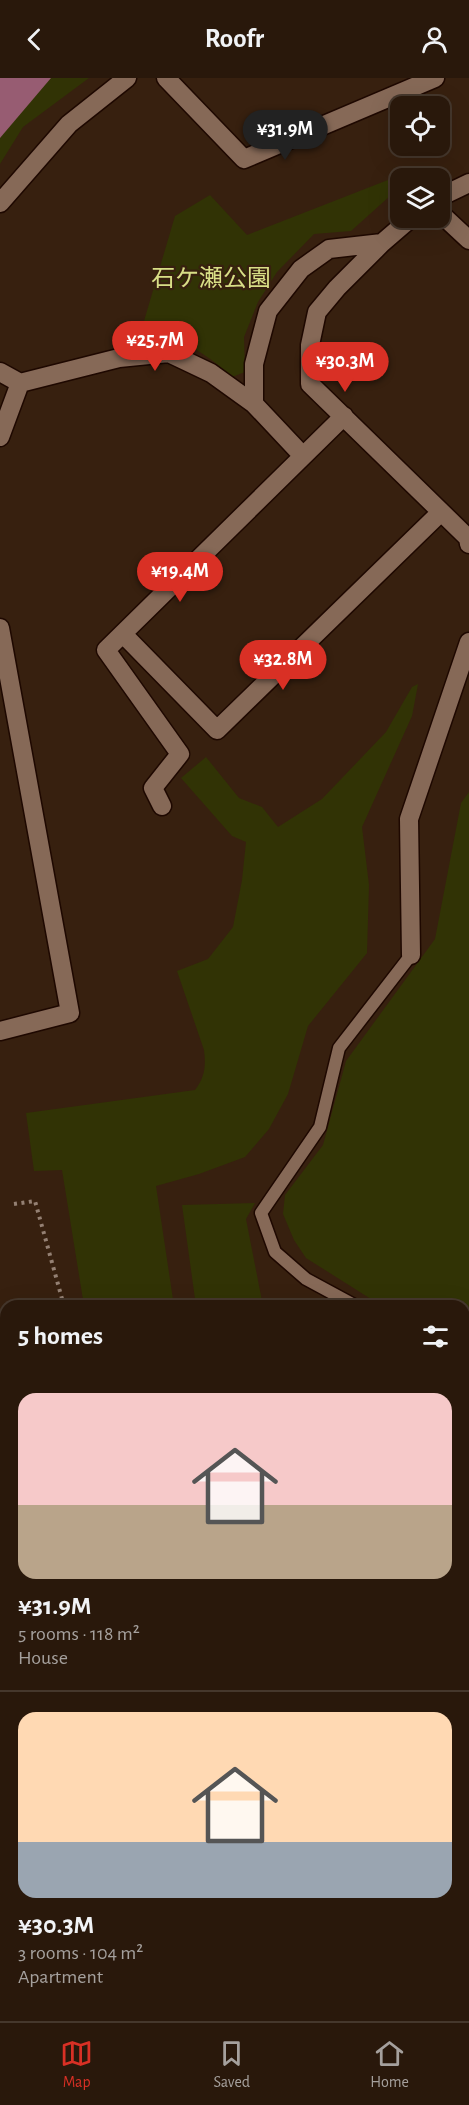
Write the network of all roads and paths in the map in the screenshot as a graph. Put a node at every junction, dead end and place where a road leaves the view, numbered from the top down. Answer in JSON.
{"nodes":[{"id":1,"x":127,"y":78,"type":"edge"},
{"id":2,"x":166,"y":78,"type":"edge"},
{"id":3,"x":435,"y":78,"type":"edge"},
{"id":4,"x":469,"y":183,"type":"edge"},
{"id":5,"x":450,"y":192,"type":"edge"},
{"id":6,"x":0,"y":203,"type":"edge"},
{"id":7,"x":450,"y":222,"type":"edge"},
{"id":8,"x":399,"y":228,"type":"edge"},
{"id":9,"x":469,"y":240,"type":"edge"},
{"id":10,"x":382,"y":243,"type":"junction"},
{"id":11,"x":0,"y":372,"type":"edge"},
{"id":12,"x":20,"y":382,"type":"junction"},
{"id":13,"x":254,"y":404,"type":"junction"},
{"id":14,"x":344,"y":416,"type":"junction"},
{"id":15,"x":0,"y":437,"type":"edge"},
{"id":16,"x":303,"y":456,"type":"junction"},
{"id":17,"x":441,"y":512,"type":"junction"},
{"id":18,"x":469,"y":544,"type":"edge"},
{"id":19,"x":0,"y":628,"type":"edge"},
{"id":20,"x":123,"y":634,"type":"junction"},
{"id":21,"x":469,"y":642,"type":"edge"},
{"id":22,"x":162,"y":806,"type":"dead end"},
{"id":23,"x":411,"y":955,"type":"joint"},
{"id":24,"x":0,"y":1031,"type":"edge"},
{"id":25,"x":14,"y":1204,"type":"dead end"},
{"id":26,"x":62,"y":1300,"type":"edge"},
{"id":27,"x":345,"y":1300,"type":"edge"}],
"edges":[{"from":1,"to":6,"type":"street"},
{"from":2,"to":3,"type":"street"},
{"from":4,"to":5,"type":"street"},
{"from":7,"to":9,"type":"street"},
{"from":8,"to":10,"type":"street"},
{"from":10,"to":13,"type":"street"},
{"from":10,"to":14,"type":"street"},
{"from":11,"to":12,"type":"street"},
{"from":12,"to":13,"type":"street"},
{"from":12,"to":15,"type":"street"},
{"from":13,"to":16,"type":"street"},
{"from":14,"to":16,"type":"street"},
{"from":14,"to":17,"type":"street"},
{"from":16,"to":20,"type":"street"},
{"from":17,"to":18,"type":"street"},
{"from":17,"to":20,"type":"street"},
{"from":19,"to":24,"type":"street"},
{"from":20,"to":22,"type":"street"},
{"from":21,"to":23,"type":"street"},
{"from":23,"to":27,"type":"lane"},
{"from":25,"to":26,"type":"path"}]}
